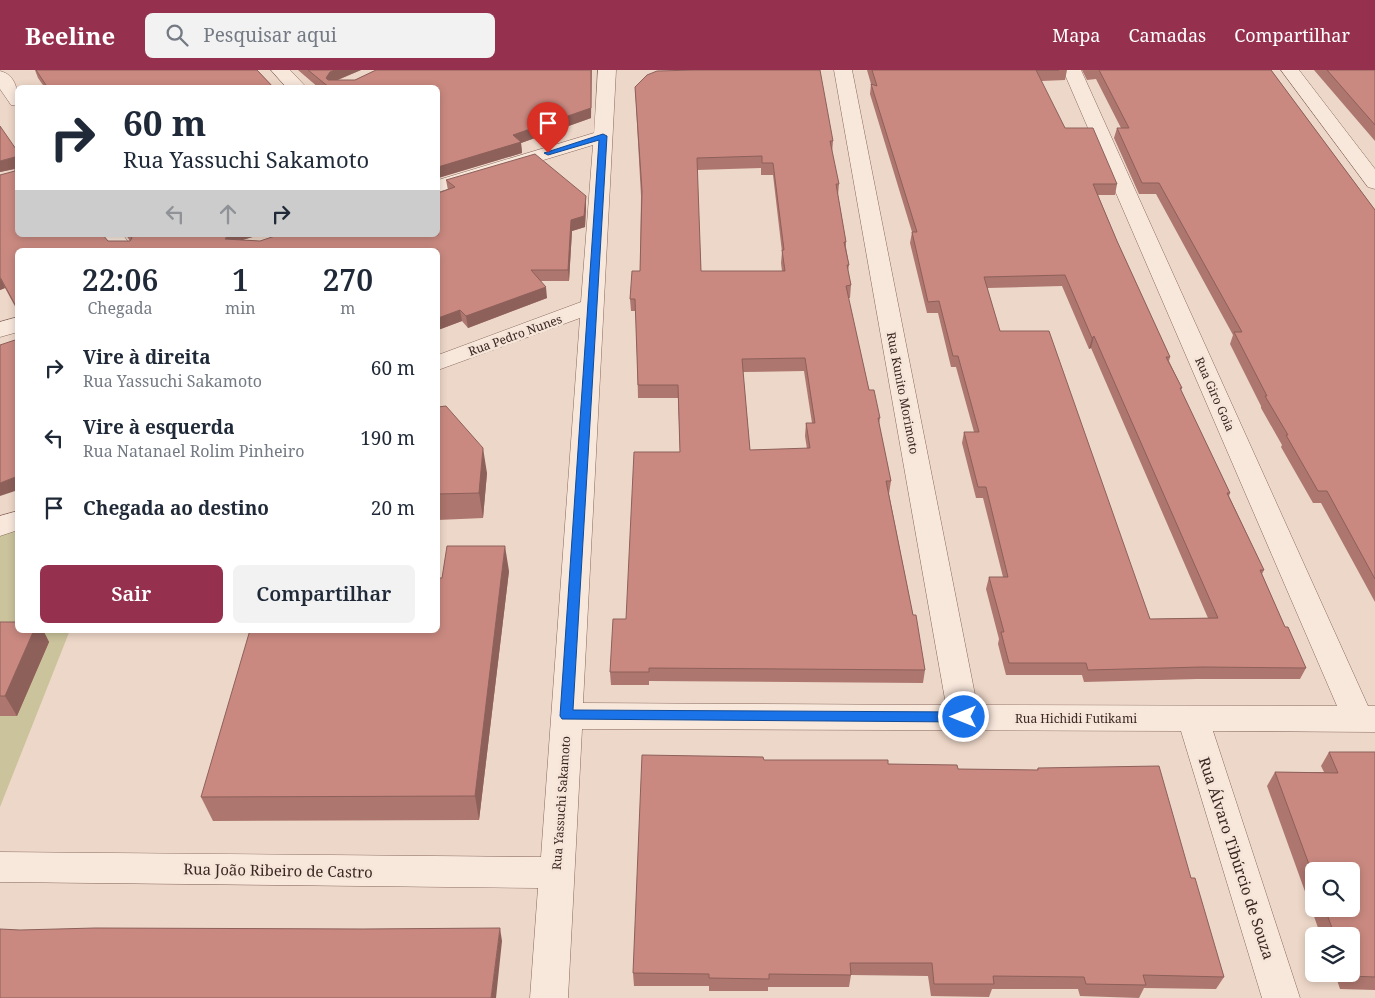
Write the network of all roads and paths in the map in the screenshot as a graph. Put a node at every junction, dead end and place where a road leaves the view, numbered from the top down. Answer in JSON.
{"nodes":[{"id":1,"x":280,"y":70,"type":"edge"},
{"id":2,"x":607,"y":70,"type":"edge"},
{"id":3,"x":843,"y":70,"type":"edge"},
{"id":4,"x":1072,"y":70,"type":"edge"},
{"id":5,"x":1290,"y":70,"type":"edge"},
{"id":6,"x":0,"y":76,"type":"edge"},
{"id":7,"x":295,"y":85,"type":"edge"},
{"id":8,"x":15,"y":97,"type":"edge"},
{"id":9,"x":603,"y":136,"type":"junction"},
{"id":10,"x":1375,"y":183,"type":"edge"},
{"id":11,"x":440,"y":185,"type":"edge"},
{"id":12,"x":113,"y":237,"type":"edge"},
{"id":13,"x":122,"y":248,"type":"edge"},
{"id":14,"x":592,"y":306,"type":"junction"},
{"id":15,"x":15,"y":325,"type":"edge"},
{"id":16,"x":0,"y":330,"type":"edge"},
{"id":17,"x":440,"y":362,"type":"edge"},
{"id":18,"x":15,"y":521,"type":"edge"},
{"id":19,"x":0,"y":526,"type":"edge"},
{"id":20,"x":566,"y":716,"type":"junction"},
{"id":21,"x":964,"y":717,"type":"junction"},
{"id":22,"x":1193,"y":718,"type":"junction"},
{"id":23,"x":1367,"y":719,"type":"edge"},
{"id":24,"x":0,"y":867,"type":"edge"},
{"id":25,"x":557,"y":873,"type":"junction"},
{"id":26,"x":549,"y":998,"type":"edge"},
{"id":27,"x":1282,"y":998,"type":"edge"}],
"edges":[{"from":1,"to":7,"type":"street"},
{"from":2,"to":9,"type":"street","name":"Rua Yassuchi Sakamoto"},
{"from":3,"to":21,"type":"street","name":"Rua Kunito Morimoto"},
{"from":4,"to":23,"type":"street","name":"Rua Giro Goia"},
{"from":5,"to":10,"type":"street"},
{"from":6,"to":8,"type":"street"},
{"from":9,"to":11,"type":"street"},
{"from":9,"to":14,"type":"street","name":"Rua Yassuchi Sakamoto"},
{"from":12,"to":13,"type":"street"},
{"from":14,"to":17,"type":"street","name":"Rua Pedro Nunes"},
{"from":14,"to":20,"type":"street","name":"Rua Yassuchi Sakamoto"},
{"from":15,"to":16,"type":"street"},
{"from":18,"to":19,"type":"street"},
{"from":20,"to":21,"type":"street","name":"Rua Hichidi Futikami"},
{"from":20,"to":25,"type":"street","name":"Rua Yassuchi Sakamoto"},
{"from":21,"to":22,"type":"street","name":"Rua Hichidi Futikami"},
{"from":22,"to":23,"type":"street","name":"Rua Hichidi Futikami"},
{"from":22,"to":27,"type":"street","name":"Rua Álvaro Tibúrcio de Souza"},
{"from":24,"to":25,"type":"street","name":"Rua João Ribeiro de Castro"},
{"from":25,"to":26,"type":"street","name":"Rua Yassuchi Sakamoto"}]}
